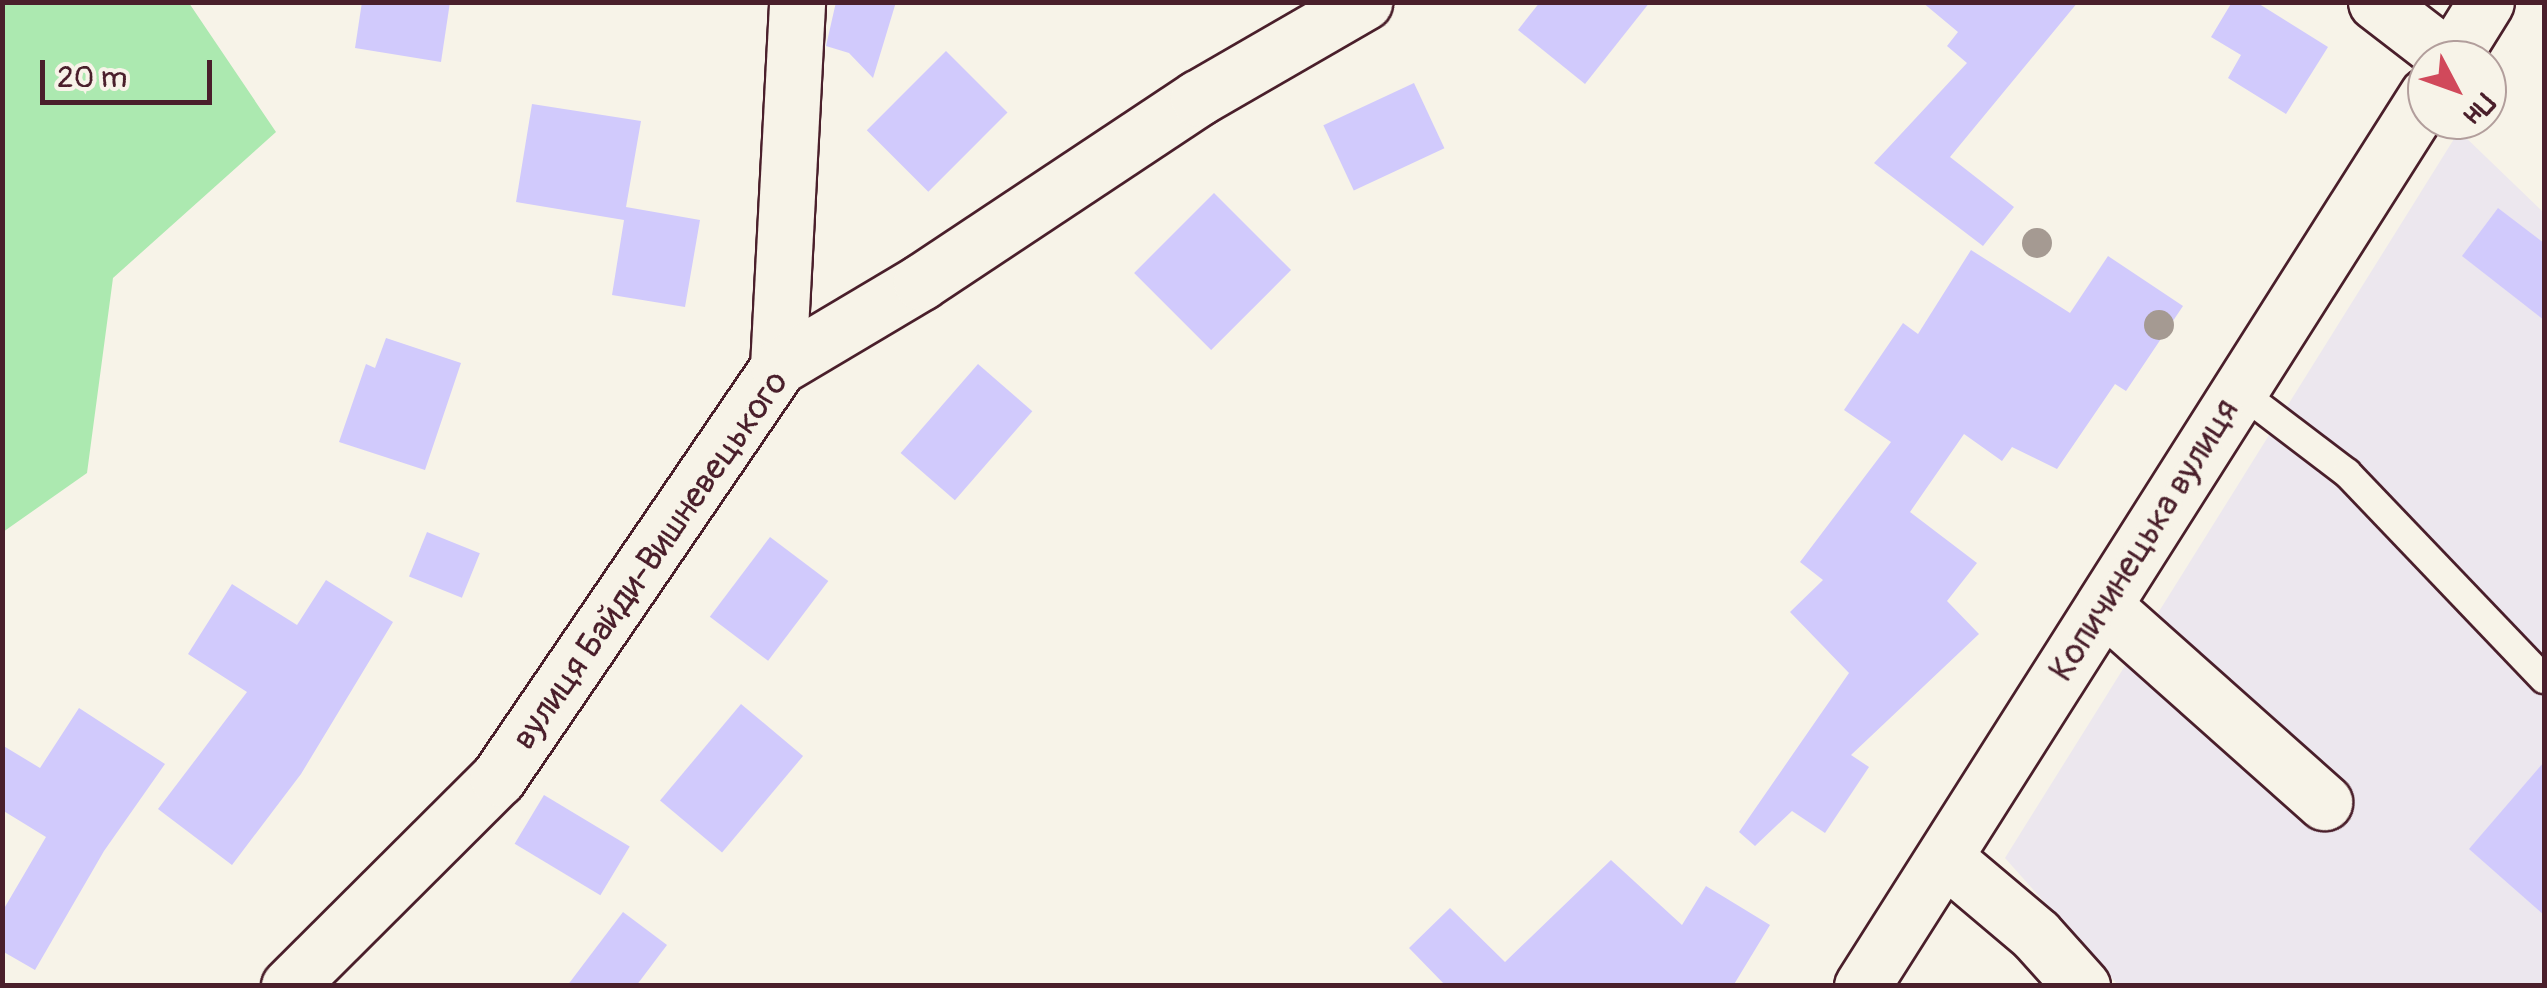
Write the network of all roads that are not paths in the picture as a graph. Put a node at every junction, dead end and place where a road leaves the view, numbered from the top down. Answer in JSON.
{"nodes":[{"id":1,"x":798,"y":2,"type":"edge"},
{"id":2,"x":1364,"y":2,"type":"edge"},
{"id":3,"x":2376,"y":2,"type":"edge"},
{"id":4,"x":2486,"y":2,"type":"edge"},
{"id":5,"x":2425,"y":40,"type":"edge"},
{"id":6,"x":2462,"y":40,"type":"edge"},
{"id":7,"x":2407,"y":127,"type":"edge"},
{"id":8,"x":778,"y":367,"type":"junction"},
{"id":9,"x":2238,"y":390,"type":"junction"},
{"id":10,"x":2104,"y":606,"type":"junction"},
{"id":11,"x":2544,"y":679,"type":"edge"},
{"id":12,"x":2324,"y":802,"type":"dead end"},
{"id":13,"x":1945,"y":858,"type":"junction"},
{"id":14,"x":294,"y":984,"type":"edge"},
{"id":15,"x":1862,"y":986,"type":"edge"},
{"id":16,"x":2082,"y":986,"type":"edge"}],
"edges":[{"from":1,"to":8,"type":"street"},
{"from":2,"to":8,"type":"street","name":"вулиця Байди-Вишневецького"},
{"from":3,"to":5,"type":"street"},
{"from":4,"to":6,"type":"street"},
{"from":7,"to":9,"type":"street","name":"Копичинецька вулиця"},
{"from":8,"to":14,"type":"street","name":"вулиця Байди-Вишневецького"},
{"from":9,"to":10,"type":"street","name":"Копичинецька вулиця"},
{"from":9,"to":11,"type":"lane"},
{"from":10,"to":12,"type":"street"},
{"from":10,"to":13,"type":"street","name":"Копичинецька вулиця"},
{"from":13,"to":15,"type":"street","name":"Копичинецька вулиця"},
{"from":13,"to":16,"type":"street"}]}
